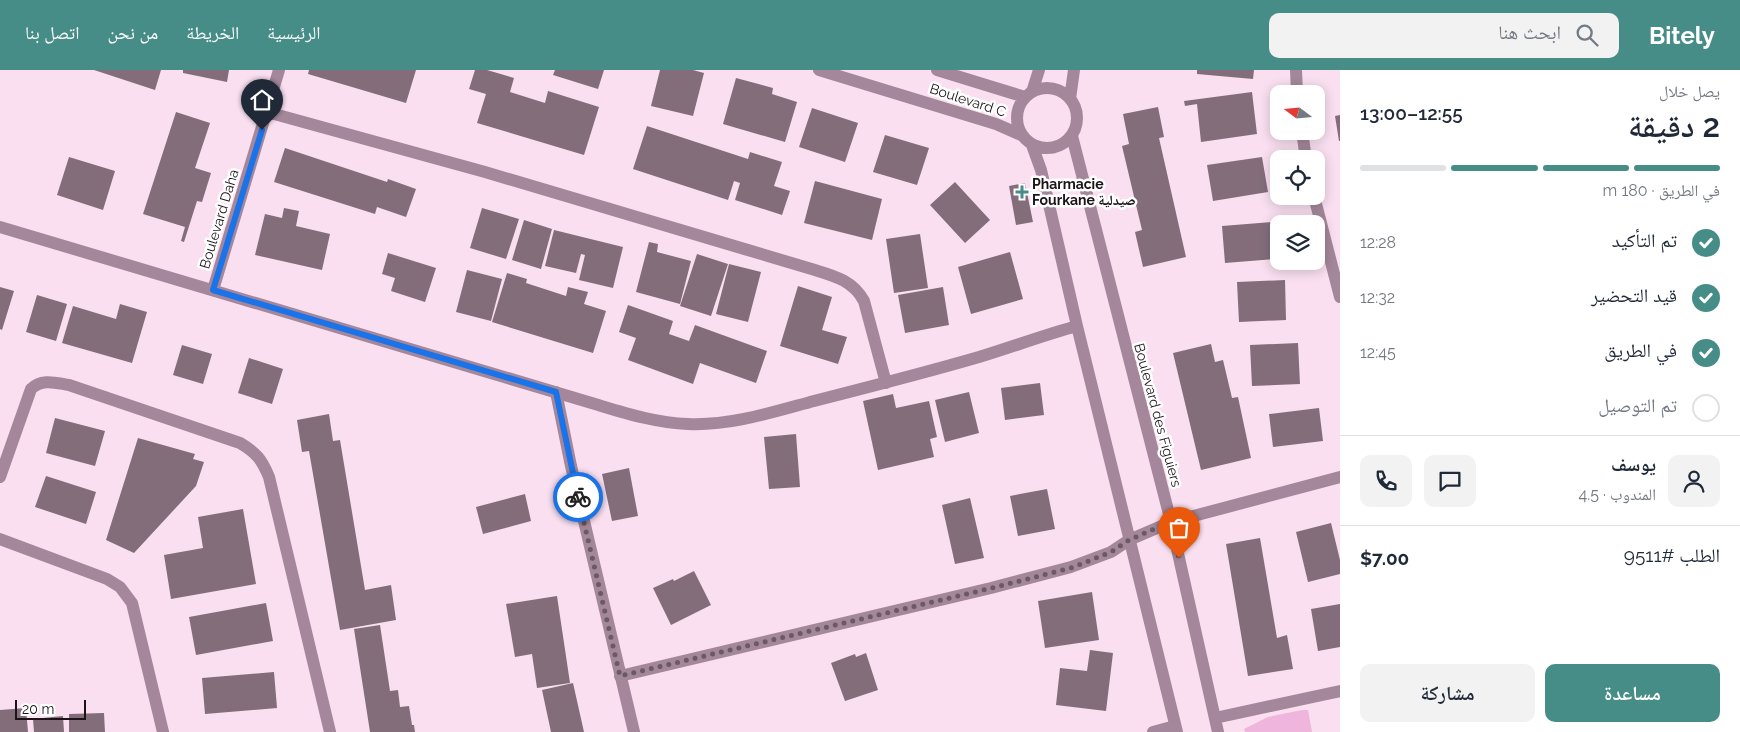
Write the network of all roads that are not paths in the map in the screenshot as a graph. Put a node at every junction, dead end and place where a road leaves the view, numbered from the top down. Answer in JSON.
{"nodes":[{"id":1,"x":279,"y":70,"type":"edge"},
{"id":2,"x":819,"y":70,"type":"edge"},
{"id":3,"x":937,"y":70,"type":"edge"},
{"id":4,"x":1039,"y":70,"type":"edge"},
{"id":5,"x":1074,"y":70,"type":"edge"},
{"id":6,"x":1296,"y":70,"type":"edge"},
{"id":7,"x":1297,"y":85,"type":"edge"},
{"id":8,"x":1028,"y":94,"type":"junction"},
{"id":9,"x":1070,"y":99,"type":"junction"},
{"id":10,"x":267,"y":112,"type":"junction"},
{"id":11,"x":1021,"y":135,"type":"junction"},
{"id":12,"x":1072,"y":136,"type":"junction"},
{"id":13,"x":1032,"y":145,"type":"junction"},
{"id":14,"x":1317,"y":205,"type":"edge"},
{"id":15,"x":0,"y":227,"type":"edge"},
{"id":16,"x":1337,"y":273,"type":"edge"},
{"id":17,"x":213,"y":290,"type":"junction"},
{"id":18,"x":1340,"y":297,"type":"edge"},
{"id":19,"x":1077,"y":326,"type":"junction"},
{"id":20,"x":886,"y":383,"type":"junction"},
{"id":21,"x":556,"y":392,"type":"junction"},
{"id":22,"x":0,"y":477,"type":"edge"},
{"id":23,"x":1340,"y":477,"type":"edge"},
{"id":24,"x":1170,"y":522,"type":"junction"},
{"id":25,"x":0,"y":540,"type":"edge"},
{"id":26,"x":1129,"y":540,"type":"junction"},
{"id":27,"x":620,"y":676,"type":"junction"},
{"id":28,"x":1340,"y":691,"type":"edge"},
{"id":29,"x":1215,"y":718,"type":"junction"},
{"id":30,"x":1176,"y":729,"type":"edge"},
{"id":31,"x":163,"y":732,"type":"edge"},
{"id":32,"x":330,"y":732,"type":"edge"},
{"id":33,"x":634,"y":732,"type":"edge"},
{"id":34,"x":1153,"y":732,"type":"edge"},
{"id":35,"x":1218,"y":732,"type":"edge"}],
"edges":[{"from":1,"to":10,"type":"street","name":"Boulevard Daha"},
{"from":2,"to":11,"type":"street","name":"Boulevard C"},
{"from":3,"to":8,"type":"street","name":"Boulevard C"},
{"from":4,"to":8,"type":"street"},
{"from":5,"to":9,"type":"street"},
{"from":6,"to":7,"type":"street"},
{"from":8,"to":9,"type":"street"},
{"from":8,"to":11,"type":"street"},
{"from":9,"to":12,"type":"street"},
{"from":10,"to":17,"type":"street","name":"Boulevard Daha"},
{"from":10,"to":20,"type":"street"},
{"from":11,"to":13,"type":"street"},
{"from":12,"to":13,"type":"street"},
{"from":12,"to":24,"type":"street","name":"Boulevard des Figuiers"},
{"from":13,"to":19,"type":"street"},
{"from":14,"to":16,"type":"street"},
{"from":15,"to":17,"type":"street"},
{"from":16,"to":18,"type":"street"},
{"from":17,"to":21,"type":"street"},
{"from":19,"to":20,"type":"street"},
{"from":19,"to":26,"type":"street"},
{"from":20,"to":21,"type":"street"},
{"from":21,"to":27,"type":"street"},
{"from":22,"to":32,"type":"street"},
{"from":23,"to":24,"type":"street"},
{"from":24,"to":26,"type":"street"},
{"from":24,"to":29,"type":"street","name":"Boulevard des Figuiers"},
{"from":25,"to":31,"type":"street"},
{"from":26,"to":27,"type":"street"},
{"from":26,"to":30,"type":"street"},
{"from":27,"to":33,"type":"street"},
{"from":28,"to":29,"type":"street"},
{"from":29,"to":35,"type":"street","name":"Boulevard des Figuiers"},
{"from":30,"to":34,"type":"street"}]}
